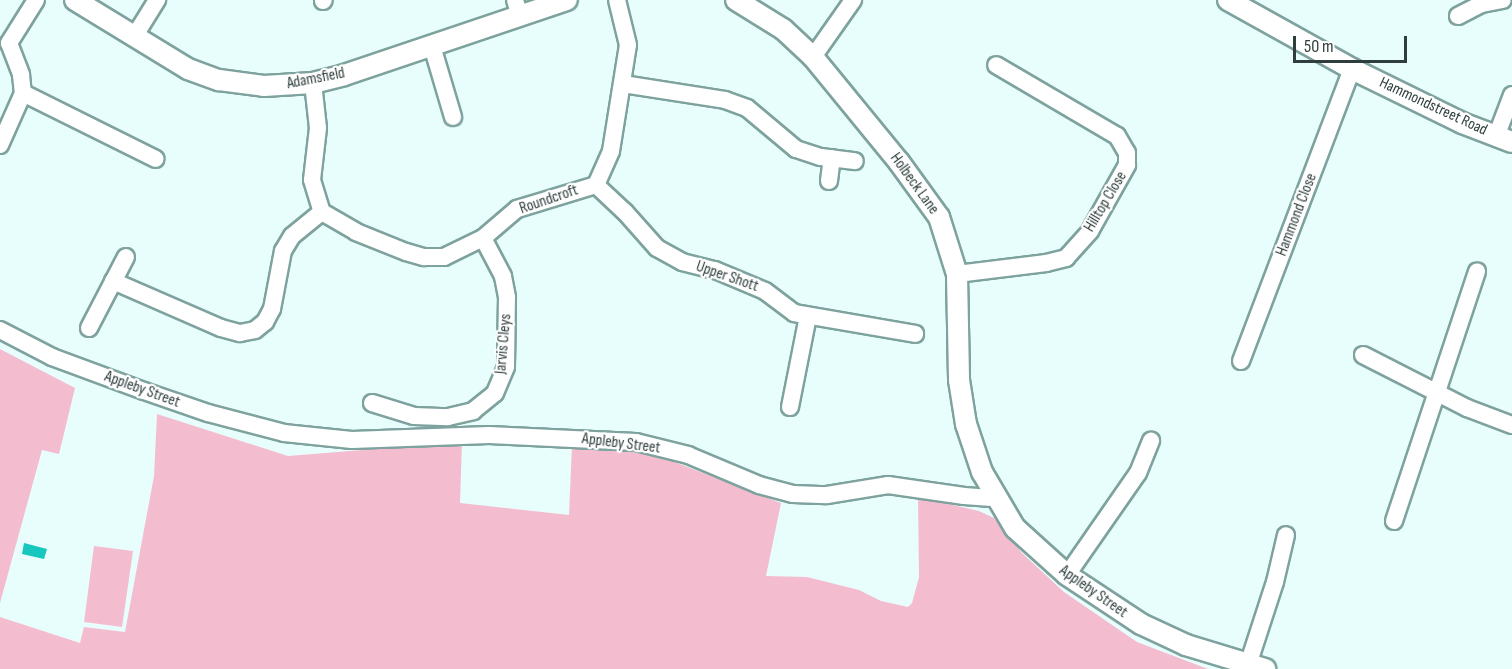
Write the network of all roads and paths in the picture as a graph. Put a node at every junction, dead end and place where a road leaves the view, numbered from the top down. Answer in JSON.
{"nodes":[{"id":1,"x":36,"y":0,"type":"edge"},
{"id":2,"x":75,"y":0,"type":"edge"},
{"id":3,"x":157,"y":0,"type":"edge"},
{"id":4,"x":567,"y":0,"type":"edge"},
{"id":5,"x":617,"y":0,"type":"edge"},
{"id":6,"x":736,"y":0,"type":"edge"},
{"id":7,"x":853,"y":0,"type":"edge"},
{"id":8,"x":1228,"y":0,"type":"edge"},
{"id":9,"x":1503,"y":0,"type":"edge"},
{"id":10,"x":517,"y":8,"type":"edge"},
{"id":11,"x":1458,"y":16,"type":"dead end"},
{"id":12,"x":134,"y":37,"type":"junction"},
{"id":13,"x":5,"y":43,"type":"edge"},
{"id":14,"x":432,"y":46,"type":"junction"},
{"id":15,"x":813,"y":57,"type":"junction"},
{"id":16,"x":996,"y":65,"type":"dead end"},
{"id":17,"x":1352,"y":69,"type":"junction"},
{"id":18,"x":313,"y":83,"type":"junction"},
{"id":19,"x":623,"y":84,"type":"junction"},
{"id":20,"x":23,"y":93,"type":"junction"},
{"id":21,"x":1512,"y":95,"type":"edge"},
{"id":22,"x":453,"y":117,"type":"dead end"},
{"id":23,"x":1504,"y":139,"type":"edge"},
{"id":24,"x":0,"y":145,"type":"edge"},
{"id":25,"x":832,"y":158,"type":"junction"},
{"id":26,"x":156,"y":159,"type":"dead end"},
{"id":27,"x":855,"y":161,"type":"dead end"},
{"id":28,"x":829,"y":181,"type":"dead end"},
{"id":29,"x":596,"y":185,"type":"junction"},
{"id":30,"x":322,"y":212,"type":"junction"},
{"id":31,"x":483,"y":238,"type":"junction"},
{"id":32,"x":126,"y":257,"type":"dead end"},
{"id":33,"x":1477,"y":271,"type":"dead end"},
{"id":34,"x":957,"y":274,"type":"junction"},
{"id":35,"x":113,"y":281,"type":"junction"},
{"id":36,"x":808,"y":316,"type":"junction"},
{"id":37,"x":89,"y":328,"type":"dead end"},
{"id":38,"x":0,"y":330,"type":"edge"},
{"id":39,"x":915,"y":334,"type":"dead end"},
{"id":40,"x":1363,"y":355,"type":"dead end"},
{"id":41,"x":1241,"y":361,"type":"dead end"},
{"id":42,"x":1438,"y":393,"type":"junction"},
{"id":43,"x":372,"y":403,"type":"dead end"},
{"id":44,"x":790,"y":407,"type":"dead end"},
{"id":45,"x":1512,"y":425,"type":"edge"},
{"id":46,"x":1151,"y":441,"type":"dead end"},
{"id":47,"x":995,"y":498,"type":"junction"},
{"id":48,"x":1394,"y":521,"type":"dead end"},
{"id":49,"x":1286,"y":535,"type":"dead end"},
{"id":50,"x":1066,"y":574,"type":"junction"},
{"id":51,"x":1257,"y":667,"type":"edge"}],
"edges":[{"from":1,"to":13,"type":"street"},
{"from":2,"to":12,"type":"street","name":"Adamsfield"},
{"from":3,"to":12,"type":"street"},
{"from":4,"to":10,"type":"street","name":"Adamsfield"},
{"from":5,"to":19,"type":"street","name":"Roundcroft"},
{"from":6,"to":15,"type":"street","name":"Holbeck Lane"},
{"from":7,"to":15,"type":"street"},
{"from":8,"to":17,"type":"street","name":"Hammondstreet Road"},
{"from":9,"to":11,"type":"street"},
{"from":10,"to":14,"type":"street","name":"Adamsfield"},
{"from":12,"to":18,"type":"street","name":"Adamsfield"},
{"from":13,"to":20,"type":"street"},
{"from":14,"to":18,"type":"street","name":"Adamsfield"},
{"from":14,"to":22,"type":"street"},
{"from":15,"to":34,"type":"street","name":"Holbeck Lane"},
{"from":16,"to":34,"type":"street","name":"Hilltop Close"},
{"from":17,"to":23,"type":"street","name":"Hammondstreet Road"},
{"from":17,"to":41,"type":"street","name":"Hammond Close"},
{"from":18,"to":30,"type":"street"},
{"from":19,"to":25,"type":"street"},
{"from":19,"to":29,"type":"street","name":"Roundcroft"},
{"from":20,"to":24,"type":"street"},
{"from":20,"to":26,"type":"street"},
{"from":21,"to":23,"type":"street"},
{"from":25,"to":27,"type":"street"},
{"from":25,"to":28,"type":"street"},
{"from":29,"to":31,"type":"street","name":"Roundcroft"},
{"from":29,"to":36,"type":"street","name":"Upper Shott"},
{"from":30,"to":31,"type":"street","name":"Roundcroft"},
{"from":30,"to":35,"type":"street"},
{"from":31,"to":43,"type":"street","name":"Jarvis Cleys"},
{"from":32,"to":35,"type":"street"},
{"from":33,"to":42,"type":"street"},
{"from":34,"to":47,"type":"street","name":"Holbeck Lane"},
{"from":35,"to":37,"type":"street"},
{"from":36,"to":39,"type":"street","name":"Upper Shott"},
{"from":36,"to":44,"type":"street"},
{"from":38,"to":47,"type":"street","name":"Appleby Street"},
{"from":40,"to":42,"type":"street"},
{"from":42,"to":45,"type":"street"},
{"from":42,"to":48,"type":"street"},
{"from":46,"to":50,"type":"street"},
{"from":47,"to":50,"type":"street","name":"Appleby Street"},
{"from":49,"to":51,"type":"street"},
{"from":50,"to":51,"type":"street","name":"Appleby Street"}]}
